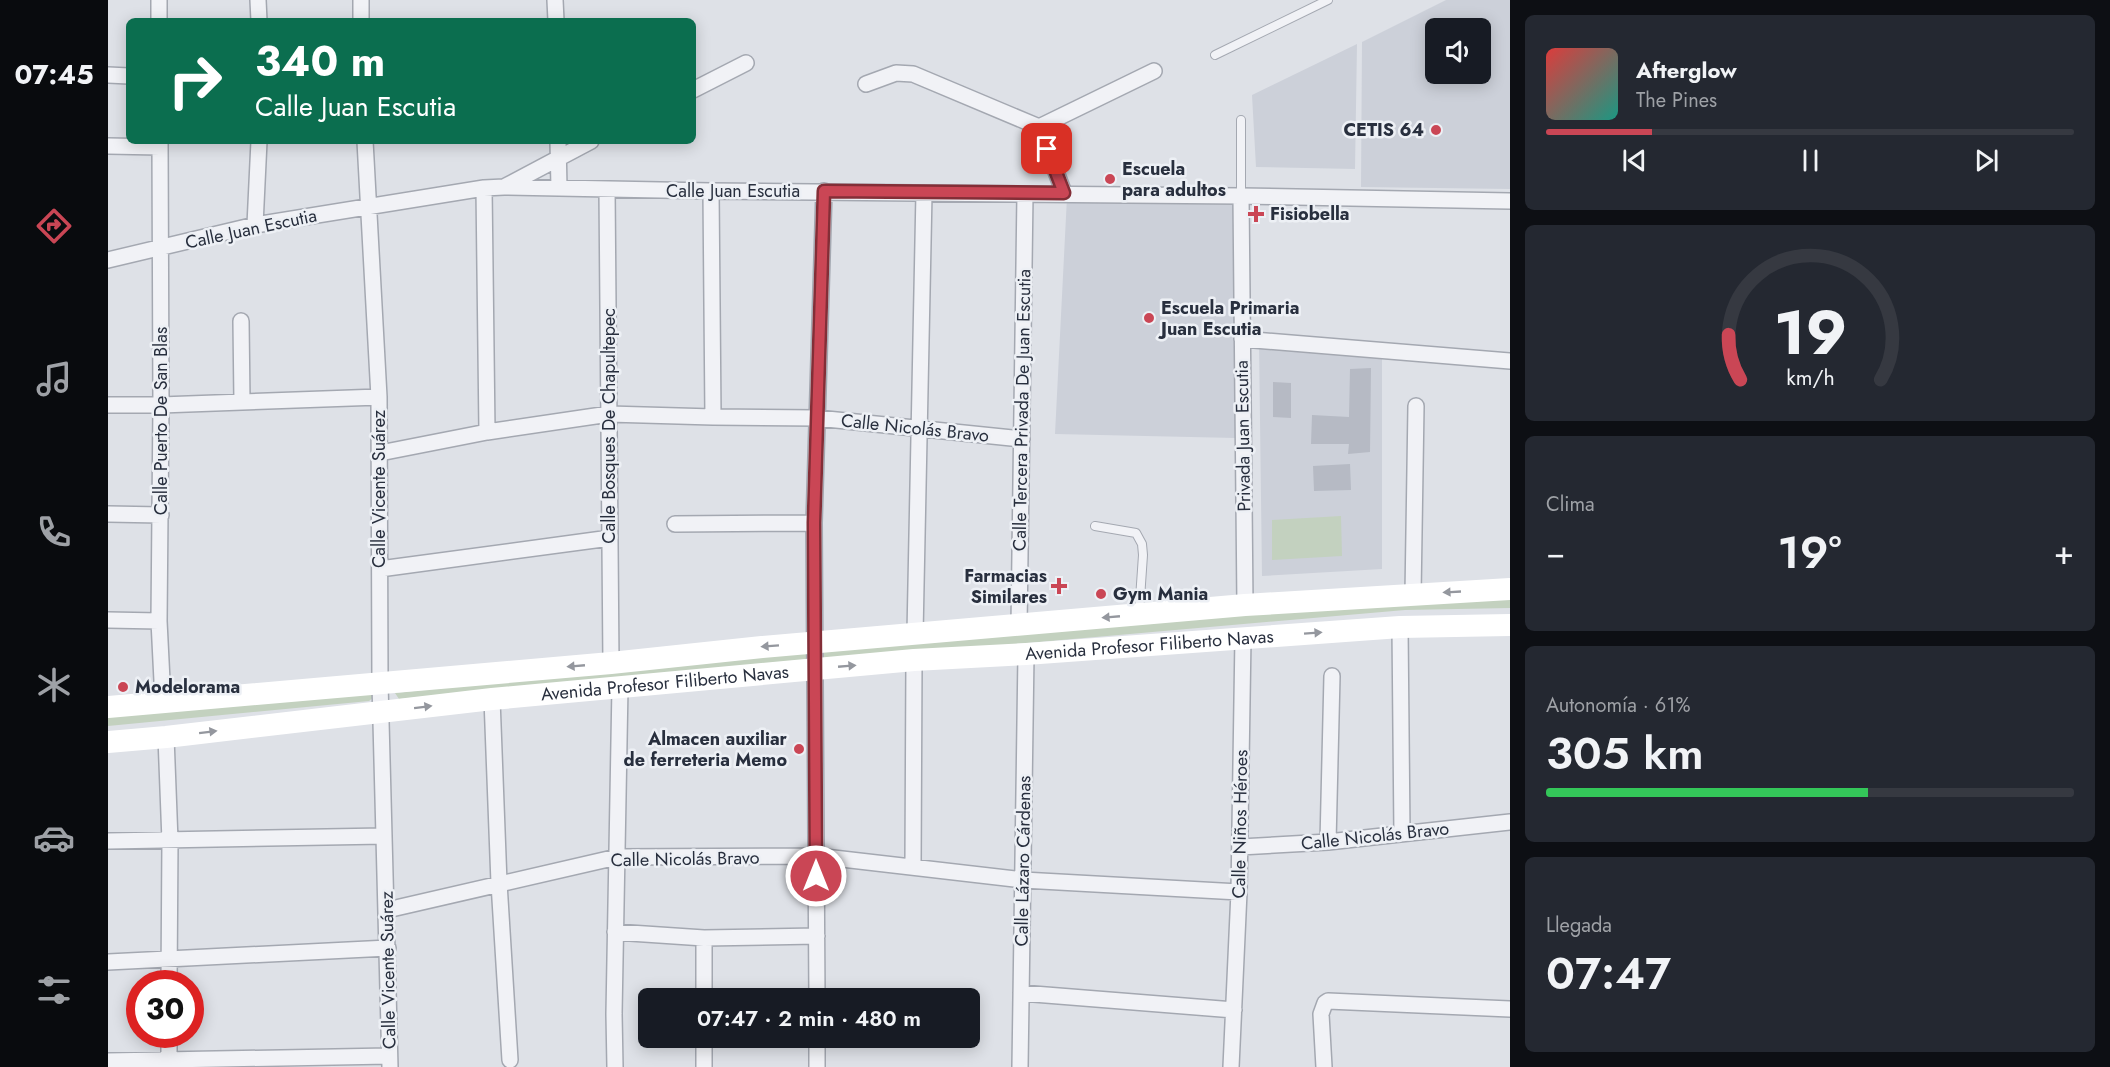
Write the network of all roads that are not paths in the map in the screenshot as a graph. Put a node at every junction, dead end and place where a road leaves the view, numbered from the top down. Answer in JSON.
{"nodes":[{"id":1,"x":159,"y":0,"type":"edge"},
{"id":2,"x":258,"y":0,"type":"edge"},
{"id":3,"x":361,"y":0,"type":"edge"},
{"id":4,"x":555,"y":0,"type":"edge"},
{"id":5,"x":1328,"y":0,"type":"edge"},
{"id":6,"x":159,"y":18,"type":"edge"},
{"id":7,"x":259,"y":18,"type":"edge"},
{"id":8,"x":361,"y":18,"type":"edge"},
{"id":9,"x":556,"y":18,"type":"edge"},
{"id":10,"x":1215,"y":55,"type":"dead end"},
{"id":11,"x":746,"y":63,"type":"dead end"},
{"id":12,"x":1154,"y":71,"type":"dead end"},
{"id":13,"x":108,"y":75,"type":"edge"},
{"id":14,"x":126,"y":76,"type":"edge"},
{"id":15,"x":866,"y":84,"type":"dead end"},
{"id":16,"x":696,"y":88,"type":"edge"},
{"id":17,"x":1240,"y":120,"type":"dead end"},
{"id":18,"x":1039,"y":127,"type":"junction"},
{"id":19,"x":160,"y":144,"type":"edge"},
{"id":20,"x":259,"y":144,"type":"edge"},
{"id":21,"x":365,"y":144,"type":"edge"},
{"id":22,"x":558,"y":144,"type":"edge"},
{"id":23,"x":585,"y":144,"type":"edge"},
{"id":24,"x":108,"y":146,"type":"edge"},
{"id":25,"x":558,"y":157,"type":"junction"},
{"id":26,"x":504,"y":187,"type":"junction"},
{"id":27,"x":484,"y":188,"type":"junction"},
{"id":28,"x":559,"y":188,"type":"junction"},
{"id":29,"x":607,"y":189,"type":"junction"},
{"id":30,"x":711,"y":191,"type":"junction"},
{"id":31,"x":824,"y":191,"type":"junction"},
{"id":32,"x":924,"y":193,"type":"junction"},
{"id":33,"x":1064,"y":193,"type":"junction"},
{"id":34,"x":1026,"y":194,"type":"junction"},
{"id":35,"x":1241,"y":196,"type":"junction"},
{"id":36,"x":1510,"y":201,"type":"edge"},
{"id":37,"x":368,"y":206,"type":"junction"},
{"id":38,"x":255,"y":225,"type":"junction"},
{"id":39,"x":159,"y":249,"type":"junction"},
{"id":40,"x":108,"y":260,"type":"edge"},
{"id":41,"x":241,"y":321,"type":"dead end"},
{"id":42,"x":1242,"y":339,"type":"junction"},
{"id":43,"x":1510,"y":361,"type":"edge"},
{"id":44,"x":379,"y":398,"type":"junction"},
{"id":45,"x":242,"y":402,"type":"junction"},
{"id":46,"x":108,"y":405,"type":"edge"},
{"id":47,"x":161,"y":405,"type":"junction"},
{"id":48,"x":1416,"y":406,"type":"dead end"},
{"id":49,"x":609,"y":414,"type":"junction"},
{"id":50,"x":713,"y":417,"type":"junction"},
{"id":51,"x":817,"y":418,"type":"junction"},
{"id":52,"x":919,"y":428,"type":"junction"},
{"id":53,"x":487,"y":432,"type":"junction"},
{"id":54,"x":1022,"y":439,"type":"junction"},
{"id":55,"x":380,"y":453,"type":"junction"},
{"id":56,"x":108,"y":514,"type":"edge"},
{"id":57,"x":161,"y":515,"type":"junction"},
{"id":58,"x":814,"y":523,"type":"junction"},
{"id":59,"x":675,"y":524,"type":"dead end"},
{"id":60,"x":1095,"y":526,"type":"dead end"},
{"id":61,"x":610,"y":538,"type":"junction"},
{"id":62,"x":380,"y":569,"type":"junction"},
{"id":63,"x":1510,"y":589,"type":"edge"},
{"id":64,"x":1413,"y":595,"type":"junction"},
{"id":65,"x":1245,"y":605,"type":"junction"},
{"id":66,"x":1139,"y":615,"type":"junction"},
{"id":67,"x":108,"y":620,"type":"edge"},
{"id":68,"x":159,"y":621,"type":"junction"},
{"id":69,"x":1510,"y":625,"type":"edge"},
{"id":70,"x":1019,"y":626,"type":"junction"},
{"id":71,"x":1400,"y":627,"type":"junction"},
{"id":72,"x":915,"y":634,"type":"junction"},
{"id":73,"x":1243,"y":638,"type":"junction"},
{"id":74,"x":815,"y":643,"type":"junction"},
{"id":75,"x":1026,"y":654,"type":"junction"},
{"id":76,"x":914,"y":660,"type":"junction"},
{"id":77,"x":611,"y":663,"type":"junction"},
{"id":78,"x":815,"y":668,"type":"junction"},
{"id":79,"x":1332,"y":676,"type":"dead end"},
{"id":80,"x":380,"y":683,"type":"junction"},
{"id":81,"x":620,"y":687,"type":"junction"},
{"id":82,"x":492,"y":699,"type":"junction"},
{"id":83,"x":163,"y":701,"type":"junction"},
{"id":84,"x":108,"y":707,"type":"edge"},
{"id":85,"x":382,"y":712,"type":"junction"},
{"id":86,"x":166,"y":737,"type":"junction"},
{"id":87,"x":108,"y":742,"type":"edge"},
{"id":88,"x":1510,"y":822,"type":"edge"},
{"id":89,"x":1402,"y":834,"type":"junction"},
{"id":90,"x":384,"y":836,"type":"junction"},
{"id":91,"x":108,"y":841,"type":"edge"},
{"id":92,"x":170,"y":841,"type":"junction"},
{"id":93,"x":1328,"y":842,"type":"junction"},
{"id":94,"x":1240,"y":847,"type":"junction"},
{"id":95,"x":816,"y":856,"type":"junction"},
{"id":96,"x":616,"y":857,"type":"junction"},
{"id":97,"x":913,"y":867,"type":"junction"},
{"id":98,"x":1023,"y":880,"type":"junction"},
{"id":99,"x":500,"y":883,"type":"junction"},
{"id":100,"x":1239,"y":892,"type":"junction"},
{"id":101,"x":387,"y":910,"type":"junction"},
{"id":102,"x":615,"y":932,"type":"junction"},
{"id":103,"x":817,"y":936,"type":"junction"},
{"id":104,"x":704,"y":938,"type":"junction"},
{"id":105,"x":388,"y":948,"type":"junction"},
{"id":106,"x":169,"y":960,"type":"junction"},
{"id":107,"x":108,"y":962,"type":"edge"},
{"id":108,"x":169,"y":970,"type":"edge"},
{"id":109,"x":704,"y":988,"type":"edge"},
{"id":110,"x":817,"y":988,"type":"edge"},
{"id":111,"x":1021,"y":993,"type":"junction"},
{"id":112,"x":1510,"y":1009,"type":"edge"},
{"id":113,"x":1234,"y":1010,"type":"junction"},
{"id":114,"x":169,"y":1048,"type":"edge"},
{"id":115,"x":704,"y":1048,"type":"edge"},
{"id":116,"x":817,"y":1048,"type":"edge"},
{"id":117,"x":108,"y":1060,"type":"edge"},
{"id":118,"x":510,"y":1060,"type":"dead end"},
{"id":119,"x":390,"y":1062,"type":"edge"},
{"id":120,"x":239,"y":1063,"type":"edge"},
{"id":121,"x":169,"y":1064,"type":"edge"},
{"id":122,"x":615,"y":1067,"type":"edge"},
{"id":123,"x":704,"y":1067,"type":"edge"},
{"id":124,"x":818,"y":1067,"type":"edge"},
{"id":125,"x":1020,"y":1067,"type":"edge"},
{"id":126,"x":1231,"y":1067,"type":"edge"},
{"id":127,"x":1324,"y":1067,"type":"edge"}],
"edges":[{"from":1,"to":6,"type":"street"},
{"from":2,"to":7,"type":"street"},
{"from":3,"to":8,"type":"street"},
{"from":4,"to":9,"type":"street"},
{"from":5,"to":10,"type":"lane"},
{"from":11,"to":16,"type":"street"},
{"from":12,"to":18,"type":"street"},
{"from":13,"to":14,"type":"street"},
{"from":15,"to":18,"type":"street"},
{"from":17,"to":35,"type":"lane"},
{"from":18,"to":33,"type":"street"},
{"from":19,"to":24,"type":"street"},
{"from":19,"to":39,"type":"street","name":"Calle Puerto De San Blas"},
{"from":20,"to":38,"type":"street"},
{"from":21,"to":37,"type":"street","name":"Calle Vicente Suárez"},
{"from":22,"to":25,"type":"street"},
{"from":23,"to":25,"type":"street"},
{"from":25,"to":26,"type":"street"},
{"from":25,"to":28,"type":"street"},
{"from":26,"to":27,"type":"street","name":"Calle Juan Escutia"},
{"from":26,"to":28,"type":"street","name":"Calle Juan Escutia"},
{"from":27,"to":37,"type":"street","name":"Calle Juan Escutia"},
{"from":27,"to":53,"type":"street"},
{"from":28,"to":29,"type":"street","name":"Calle Juan Escutia"},
{"from":29,"to":30,"type":"street","name":"Calle Juan Escutia"},
{"from":29,"to":49,"type":"street","name":"Calle Bosques De Chapultepec"},
{"from":30,"to":31,"type":"street","name":"Calle Juan Escutia"},
{"from":30,"to":50,"type":"street"},
{"from":31,"to":32,"type":"street","name":"Calle Juan Escutia"},
{"from":31,"to":51,"type":"street"},
{"from":32,"to":34,"type":"street","name":"Calle Juan Escutia"},
{"from":32,"to":52,"type":"street"},
{"from":33,"to":34,"type":"street","name":"Calle Juan Escutia"},
{"from":33,"to":35,"type":"street","name":"Calle Juan Escutia"},
{"from":34,"to":54,"type":"street","name":"Calle Tercera Privada De Juan Escutia"},
{"from":35,"to":36,"type":"street","name":"Calle Juan Escutia"},
{"from":35,"to":42,"type":"street","name":"Privada Juan Escutia"},
{"from":37,"to":38,"type":"street","name":"Calle Juan Escutia"},
{"from":37,"to":44,"type":"street","name":"Calle Vicente Suárez"},
{"from":38,"to":39,"type":"street","name":"Calle Juan Escutia"},
{"from":39,"to":40,"type":"street","name":"Calle Juan Escutia"},
{"from":39,"to":47,"type":"street","name":"Calle Puerto De San Blas"},
{"from":41,"to":45,"type":"street"},
{"from":42,"to":43,"type":"street"},
{"from":42,"to":65,"type":"street","name":"Privada Juan Escutia"},
{"from":44,"to":45,"type":"street"},
{"from":44,"to":55,"type":"street","name":"Calle Vicente Suárez"},
{"from":45,"to":47,"type":"street"},
{"from":46,"to":47,"type":"street"},
{"from":47,"to":57,"type":"street","name":"Calle Puerto De San Blas"},
{"from":48,"to":64,"type":"street"},
{"from":49,"to":50,"type":"street","name":"Calle Nicolás Bravo"},
{"from":49,"to":53,"type":"street","name":"Calle Nicolás Bravo"},
{"from":49,"to":61,"type":"street","name":"Calle Bosques De Chapultepec"},
{"from":50,"to":51,"type":"street","name":"Calle Nicolás Bravo"},
{"from":51,"to":52,"type":"street","name":"Calle Nicolás Bravo"},
{"from":51,"to":58,"type":"street"},
{"from":52,"to":54,"type":"street","name":"Calle Nicolás Bravo"},
{"from":52,"to":72,"type":"street"},
{"from":53,"to":55,"type":"street","name":"Calle Nicolás Bravo"},
{"from":54,"to":70,"type":"street","name":"Calle Tercera Privada De Juan Escutia"},
{"from":55,"to":62,"type":"street","name":"Calle Vicente Suárez"},
{"from":56,"to":57,"type":"street"},
{"from":57,"to":68,"type":"street","name":"Calle Puerto De San Blas"},
{"from":58,"to":59,"type":"street"},
{"from":58,"to":74,"type":"street"},
{"from":60,"to":66,"type":"lane"},
{"from":61,"to":62,"type":"street"},
{"from":61,"to":77,"type":"street","name":"Calle Bosques De Chapultepec"},
{"from":62,"to":80,"type":"street","name":"Calle Vicente Suárez"},
{"from":63,"to":64,"type":"main road","name":"Avenida Profesor Filiberto Navas","one_way":true},
{"from":64,"to":65,"type":"main road","name":"Avenida Profesor Filiberto Navas"},
{"from":65,"to":66,"type":"main road","name":"Avenida Profesor Filiberto Navas"},
{"from":66,"to":70,"type":"main road","name":"Avenida Profesor Filiberto Navas","one_way":true},
{"from":67,"to":68,"type":"street"},
{"from":68,"to":83,"type":"street","name":"Calle Puerto De San Blas"},
{"from":69,"to":71,"type":"main road","name":"Avenida Profesor Filiberto Navas"},
{"from":70,"to":72,"type":"main road","name":"Avenida Profesor Filiberto Navas"},
{"from":73,"to":71,"type":"main road","name":"Avenida Profesor Filiberto Navas","one_way":true},
{"from":71,"to":89,"type":"street"},
{"from":72,"to":74,"type":"main road","name":"Avenida Profesor Filiberto Navas"},
{"from":73,"to":75,"type":"main road","name":"Avenida Profesor Filiberto Navas"},
{"from":73,"to":94,"type":"street","name":"Calle Niños Héroes"},
{"from":74,"to":77,"type":"main road","name":"Avenida Profesor Filiberto Navas","one_way":true},
{"from":74,"to":78,"type":"street"},
{"from":75,"to":76,"type":"main road","name":"Avenida Profesor Filiberto Navas"},
{"from":75,"to":98,"type":"street","name":"Calle Lázaro Cárdenas"},
{"from":78,"to":76,"type":"main road","name":"Avenida Profesor Filiberto Navas","one_way":true},
{"from":76,"to":97,"type":"street"},
{"from":77,"to":80,"type":"main road","name":"Avenida Profesor Filiberto Navas","one_way":true},
{"from":78,"to":81,"type":"main road","name":"Avenida Profesor Filiberto Navas"},
{"from":78,"to":95,"type":"street"},
{"from":79,"to":93,"type":"street"},
{"from":80,"to":83,"type":"main road","name":"Avenida Profesor Filiberto Navas"},
{"from":80,"to":85,"type":"street","name":"Calle Vicente Suárez"},
{"from":81,"to":82,"type":"main road","name":"Avenida Profesor Filiberto Navas"},
{"from":81,"to":96,"type":"street"},
{"from":85,"to":82,"type":"main road","name":"Avenida Profesor Filiberto Navas","one_way":true},
{"from":82,"to":99,"type":"street"},
{"from":83,"to":84,"type":"main road","name":"Avenida Profesor Filiberto Navas"},
{"from":86,"to":85,"type":"main road","name":"Avenida Profesor Filiberto Navas","one_way":true},
{"from":85,"to":90,"type":"street","name":"Calle Vicente Suárez"},
{"from":86,"to":87,"type":"main road","name":"Avenida Profesor Filiberto Navas"},
{"from":86,"to":92,"type":"street"},
{"from":88,"to":89,"type":"street","name":"Calle Nicolás Bravo"},
{"from":89,"to":93,"type":"street","name":"Calle Nicolás Bravo"},
{"from":90,"to":92,"type":"street"},
{"from":90,"to":101,"type":"street","name":"Calle Vicente Suárez"},
{"from":91,"to":92,"type":"street"},
{"from":92,"to":106,"type":"street"},
{"from":93,"to":94,"type":"street","name":"Calle Nicolás Bravo"},
{"from":94,"to":100,"type":"street","name":"Calle Niños Héroes"},
{"from":95,"to":96,"type":"street","name":"Calle Nicolás Bravo"},
{"from":95,"to":97,"type":"street","name":"Calle Nicolás Bravo"},
{"from":95,"to":103,"type":"street"},
{"from":96,"to":99,"type":"street","name":"Calle Nicolás Bravo"},
{"from":96,"to":102,"type":"street"},
{"from":97,"to":98,"type":"street","name":"Calle Nicolás Bravo"},
{"from":98,"to":100,"type":"street","name":"Calle Nicolás Bravo"},
{"from":98,"to":111,"type":"street","name":"Calle Lázaro Cárdenas"},
{"from":99,"to":101,"type":"street","name":"Calle Nicolás Bravo"},
{"from":99,"to":118,"type":"street"},
{"from":100,"to":113,"type":"street","name":"Calle Niños Héroes"},
{"from":101,"to":105,"type":"street","name":"Calle Vicente Suárez"},
{"from":102,"to":104,"type":"street"},
{"from":102,"to":122,"type":"street"},
{"from":103,"to":104,"type":"street"},
{"from":103,"to":110,"type":"street"},
{"from":104,"to":109,"type":"street"},
{"from":105,"to":106,"type":"street"},
{"from":105,"to":119,"type":"street","name":"Calle Vicente Suárez"},
{"from":106,"to":107,"type":"street"},
{"from":106,"to":108,"type":"street"},
{"from":111,"to":113,"type":"street"},
{"from":111,"to":125,"type":"street","name":"Calle Lázaro Cárdenas"},
{"from":112,"to":127,"type":"street"},
{"from":113,"to":126,"type":"street","name":"Calle Niños Héroes"},
{"from":114,"to":121,"type":"street"},
{"from":115,"to":123,"type":"street"},
{"from":116,"to":124,"type":"street"},
{"from":117,"to":121,"type":"street"},
{"from":119,"to":120,"type":"street"},
{"from":120,"to":121,"type":"street"}]}
